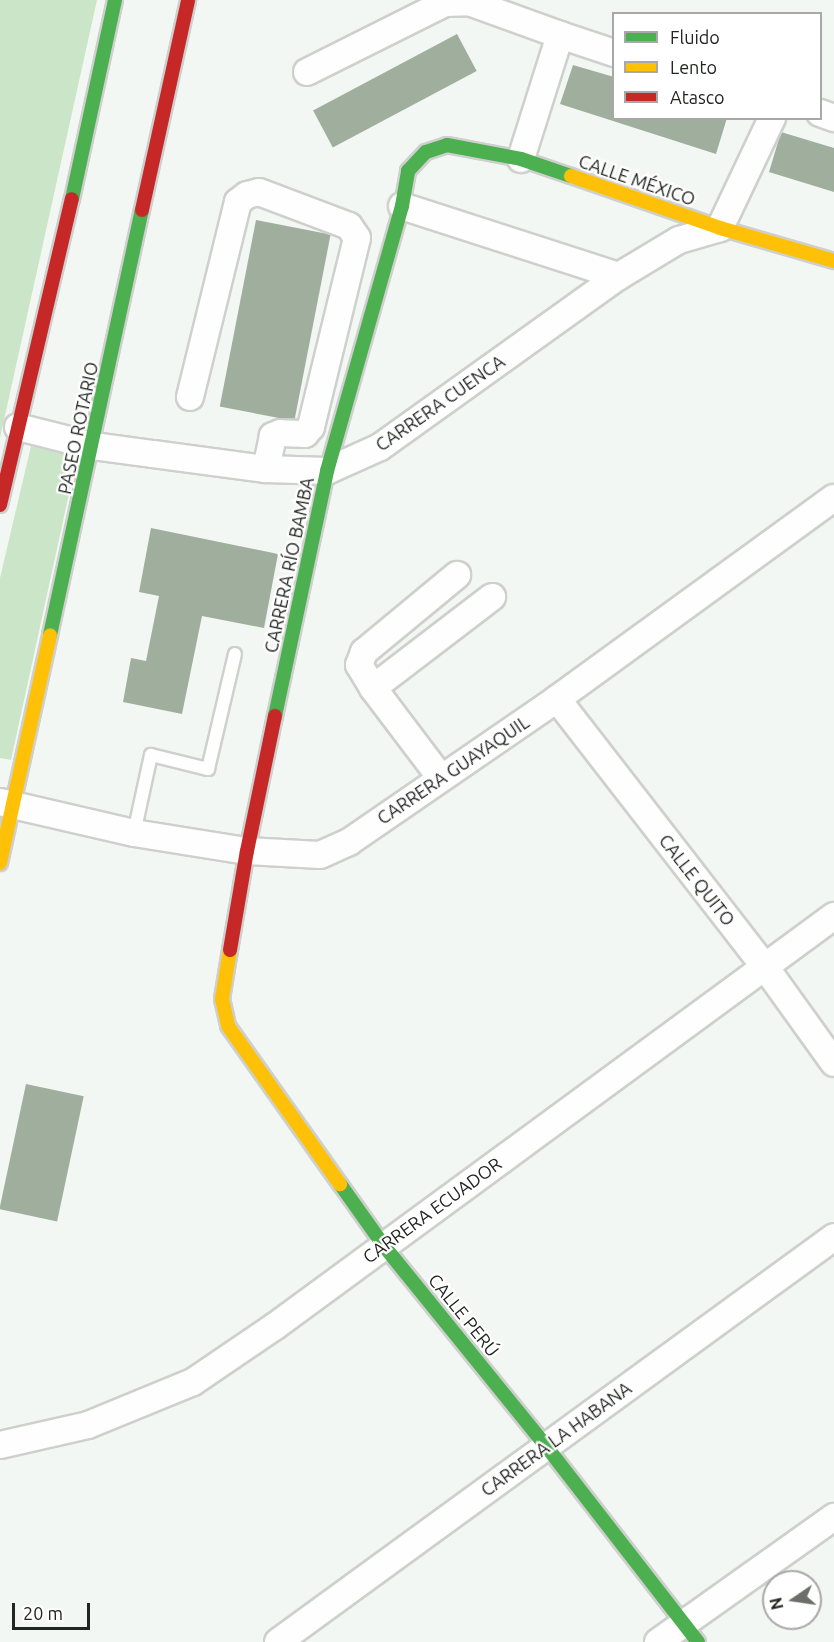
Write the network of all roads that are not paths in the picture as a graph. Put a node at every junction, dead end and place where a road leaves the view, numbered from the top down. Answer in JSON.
{"nodes":[{"id":1,"x":115,"y":0,"type":"edge"},
{"id":2,"x":188,"y":0,"type":"edge"},
{"id":3,"x":560,"y":36,"type":"junction"},
{"id":4,"x":612,"y":52,"type":"edge"},
{"id":5,"x":307,"y":72,"type":"dead end"},
{"id":6,"x":771,"y":120,"type":"edge"},
{"id":7,"x":426,"y":152,"type":"joint"},
{"id":8,"x":521,"y":159,"type":"junction"},
{"id":9,"x":402,"y":206,"type":"junction"},
{"id":10,"x":720,"y":228,"type":"junction"},
{"id":11,"x":834,"y":261,"type":"edge"},
{"id":12,"x":619,"y":276,"type":"junction"},
{"id":13,"x":190,"y":398,"type":"dead end"},
{"id":14,"x":18,"y":427,"type":"junction"},
{"id":15,"x":93,"y":446,"type":"junction"},
{"id":16,"x":266,"y":469,"type":"junction"},
{"id":17,"x":327,"y":471,"type":"junction"},
{"id":18,"x":834,"y":498,"type":"edge"},
{"id":19,"x":0,"y":505,"type":"edge"},
{"id":20,"x":457,"y":575,"type":"dead end"},
{"id":21,"x":492,"y":597,"type":"dead end"},
{"id":22,"x":236,"y":654,"type":"dead end"},
{"id":23,"x":373,"y":688,"type":"junction"},
{"id":24,"x":557,"y":699,"type":"junction"},
{"id":25,"x":441,"y":778,"type":"junction"},
{"id":26,"x":7,"y":804,"type":"edge"},
{"id":27,"x":134,"y":833,"type":"junction"},
{"id":28,"x":247,"y":851,"type":"junction"},
{"id":29,"x":0,"y":863,"type":"edge"},
{"id":30,"x":834,"y":916,"type":"edge"},
{"id":31,"x":765,"y":967,"type":"junction"},
{"id":32,"x":222,"y":999,"type":"joint"},
{"id":33,"x":834,"y":1063,"type":"edge"},
{"id":34,"x":834,"y":1237,"type":"edge"},
{"id":35,"x":384,"y":1246,"type":"junction"},
{"id":36,"x":0,"y":1445,"type":"edge"},
{"id":37,"x":546,"y":1446,"type":"junction"},
{"id":38,"x":834,"y":1517,"type":"edge"},
{"id":39,"x":691,"y":1632,"type":"edge"},
{"id":40,"x":278,"y":1642,"type":"edge"},
{"id":41,"x":658,"y":1642,"type":"edge"}],
"edges":[{"from":1,"to":14,"type":"street"},
{"from":2,"to":15,"type":"street","name":"PASEO ROTARIO"},
{"from":3,"to":4,"type":"street"},
{"from":3,"to":5,"type":"street"},
{"from":3,"to":8,"type":"street"},
{"from":6,"to":10,"type":"street"},
{"from":7,"to":8,"type":"street","name":"CALLE MÉXICO"},
{"from":7,"to":9,"type":"street","name":"CARRERA RÍO BAMBA"},
{"from":8,"to":10,"type":"street","name":"CALLE MÉXICO"},
{"from":9,"to":12,"type":"street"},
{"from":9,"to":17,"type":"street","name":"CARRERA RÍO BAMBA"},
{"from":10,"to":11,"type":"street","name":"CALLE MÉXICO"},
{"from":10,"to":12,"type":"street","name":"CARRERA CUENCA"},
{"from":12,"to":17,"type":"street","name":"CARRERA CUENCA"},
{"from":13,"to":16,"type":"street"},
{"from":14,"to":15,"type":"street","name":"CARRERA CUENCA"},
{"from":14,"to":19,"type":"street"},
{"from":15,"to":16,"type":"street","name":"CARRERA CUENCA"},
{"from":15,"to":26,"type":"street","name":"PASEO ROTARIO"},
{"from":16,"to":17,"type":"street","name":"CARRERA CUENCA"},
{"from":17,"to":28,"type":"street","name":"CARRERA RÍO BAMBA"},
{"from":18,"to":24,"type":"street","name":"CARRERA GUAYAQUIL"},
{"from":20,"to":23,"type":"street"},
{"from":21,"to":23,"type":"street"},
{"from":22,"to":27,"type":"lane"},
{"from":23,"to":25,"type":"street"},
{"from":24,"to":25,"type":"street","name":"CARRERA GUAYAQUIL"},
{"from":24,"to":31,"type":"street","name":"CALLE QUITO"},
{"from":25,"to":28,"type":"street","name":"CARRERA GUAYAQUIL"},
{"from":26,"to":27,"type":"street","name":"CARRERA GUAYAQUIL"},
{"from":26,"to":29,"type":"street","name":"PASEO ROTARIO"},
{"from":27,"to":28,"type":"street","name":"CARRERA GUAYAQUIL"},
{"from":28,"to":32,"type":"street","name":"CARRERA RÍO BAMBA"},
{"from":30,"to":31,"type":"street","name":"CARRERA ECUADOR"},
{"from":31,"to":33,"type":"street","name":"CALLE QUITO"},
{"from":31,"to":35,"type":"street","name":"CARRERA ECUADOR"},
{"from":32,"to":35,"type":"street","name":"CALLE PERÚ"},
{"from":34,"to":37,"type":"street","name":"CARRERA LA HABANA"},
{"from":35,"to":36,"type":"street","name":"CARRERA ECUADOR"},
{"from":35,"to":37,"type":"street","name":"CALLE PERÚ"},
{"from":37,"to":39,"type":"street","name":"CALLE PERÚ"},
{"from":37,"to":40,"type":"street","name":"CARRERA LA HABANA"},
{"from":38,"to":39,"type":"street"},
{"from":39,"to":41,"type":"street"}]}
